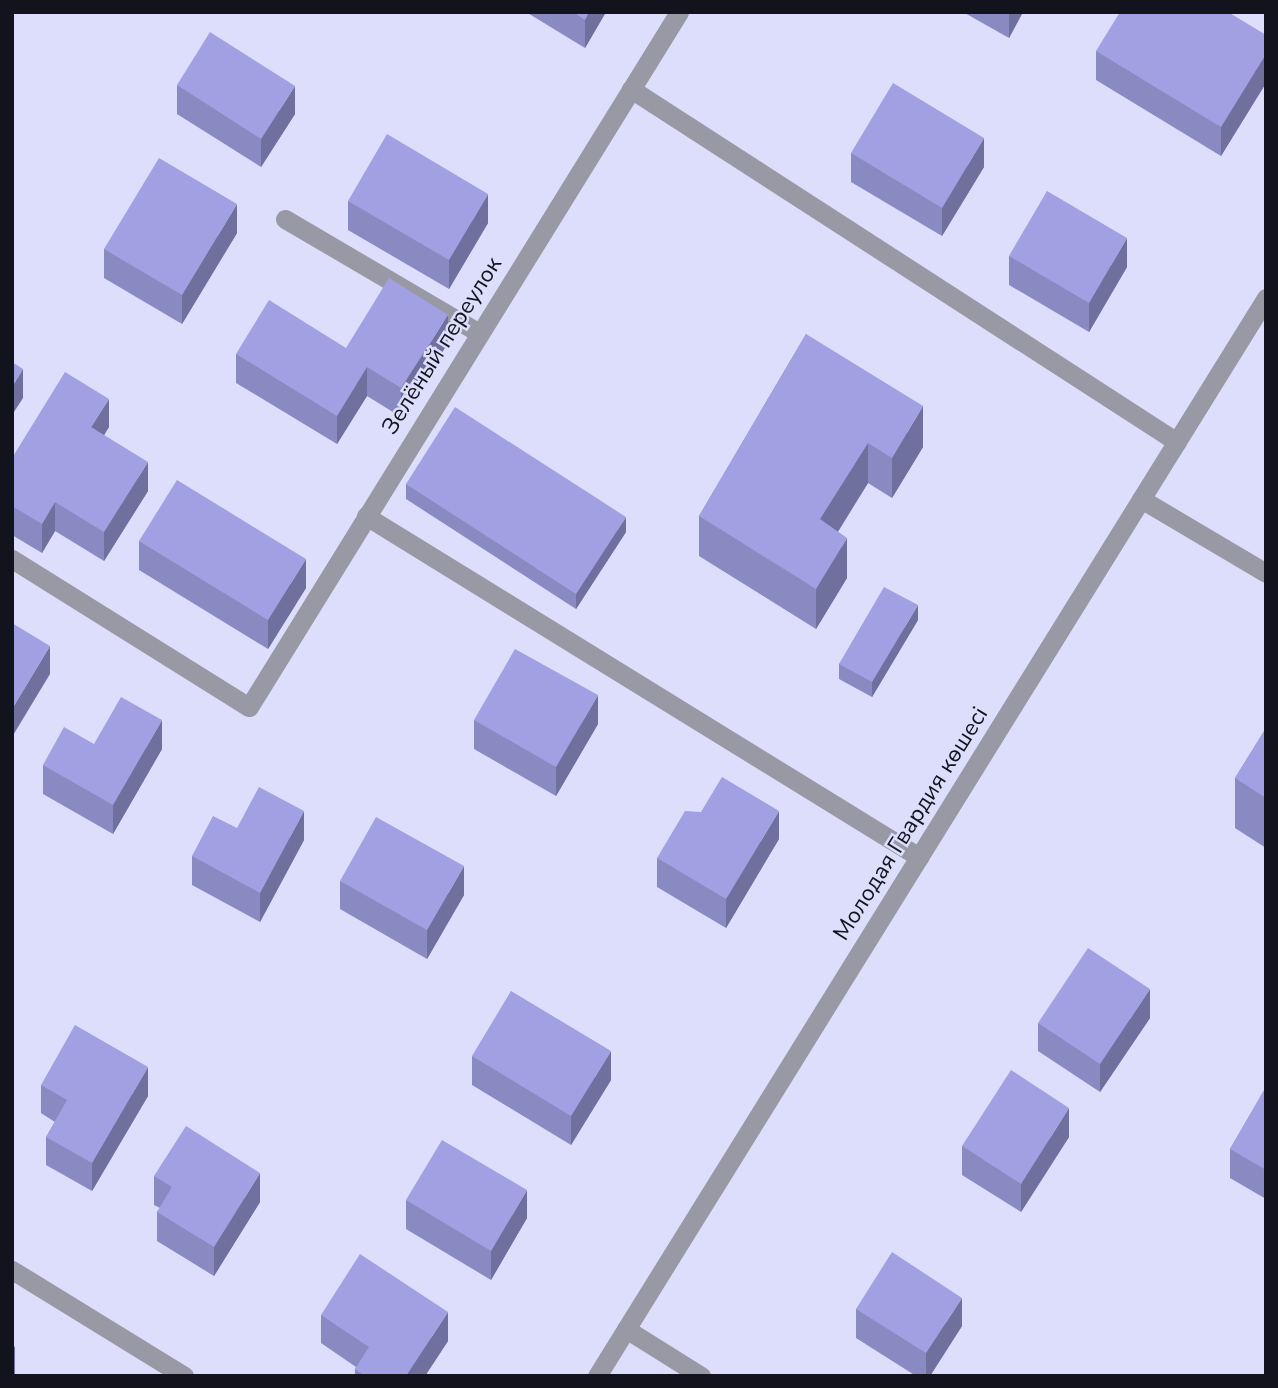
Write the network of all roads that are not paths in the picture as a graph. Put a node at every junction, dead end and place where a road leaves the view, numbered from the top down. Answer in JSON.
{"nodes":[{"id":1,"x":679,"y":12,"type":"edge"},
{"id":2,"x":631,"y":89,"type":"junction"},
{"id":3,"x":285,"y":219,"type":"dead end"},
{"id":4,"x":1266,"y":298,"type":"edge"},
{"id":5,"x":479,"y":333,"type":"junction"},
{"id":6,"x":1177,"y":442,"type":"junction"},
{"id":7,"x":1141,"y":499,"type":"junction"},
{"id":8,"x":366,"y":516,"type":"junction"},
{"id":9,"x":12,"y":559,"type":"edge"},
{"id":10,"x":1266,"y":573,"type":"edge"},
{"id":11,"x":919,"y":857,"type":"junction"},
{"id":12,"x":12,"y":1270,"type":"edge"},
{"id":13,"x":626,"y":1329,"type":"junction"},
{"id":14,"x":184,"y":1376,"type":"edge"},
{"id":15,"x":597,"y":1376,"type":"edge"},
{"id":16,"x":701,"y":1376,"type":"edge"}],
"edges":[{"from":1,"to":2,"type":"street","name":"Зелёный переулок"},
{"from":2,"to":5,"type":"street","name":"Зелёный переулок"},
{"from":2,"to":6,"type":"street"},
{"from":3,"to":5,"type":"street"},
{"from":4,"to":6,"type":"street","name":"Молодая Гвардия көшесі"},
{"from":5,"to":8,"type":"street","name":"Зелёный переулок"},
{"from":6,"to":7,"type":"street","name":"Молодая Гвардия көшесі"},
{"from":7,"to":10,"type":"street"},
{"from":7,"to":11,"type":"street","name":"Молодая Гвардия көшесі"},
{"from":8,"to":9,"type":"street","name":"Зелёный переулок"},
{"from":8,"to":11,"type":"street"},
{"from":11,"to":13,"type":"street","name":"Молодая Гвардия көшесі"},
{"from":12,"to":14,"type":"street"},
{"from":13,"to":15,"type":"street","name":"Молодая Гвардия көшесі"},
{"from":13,"to":16,"type":"street"}]}
